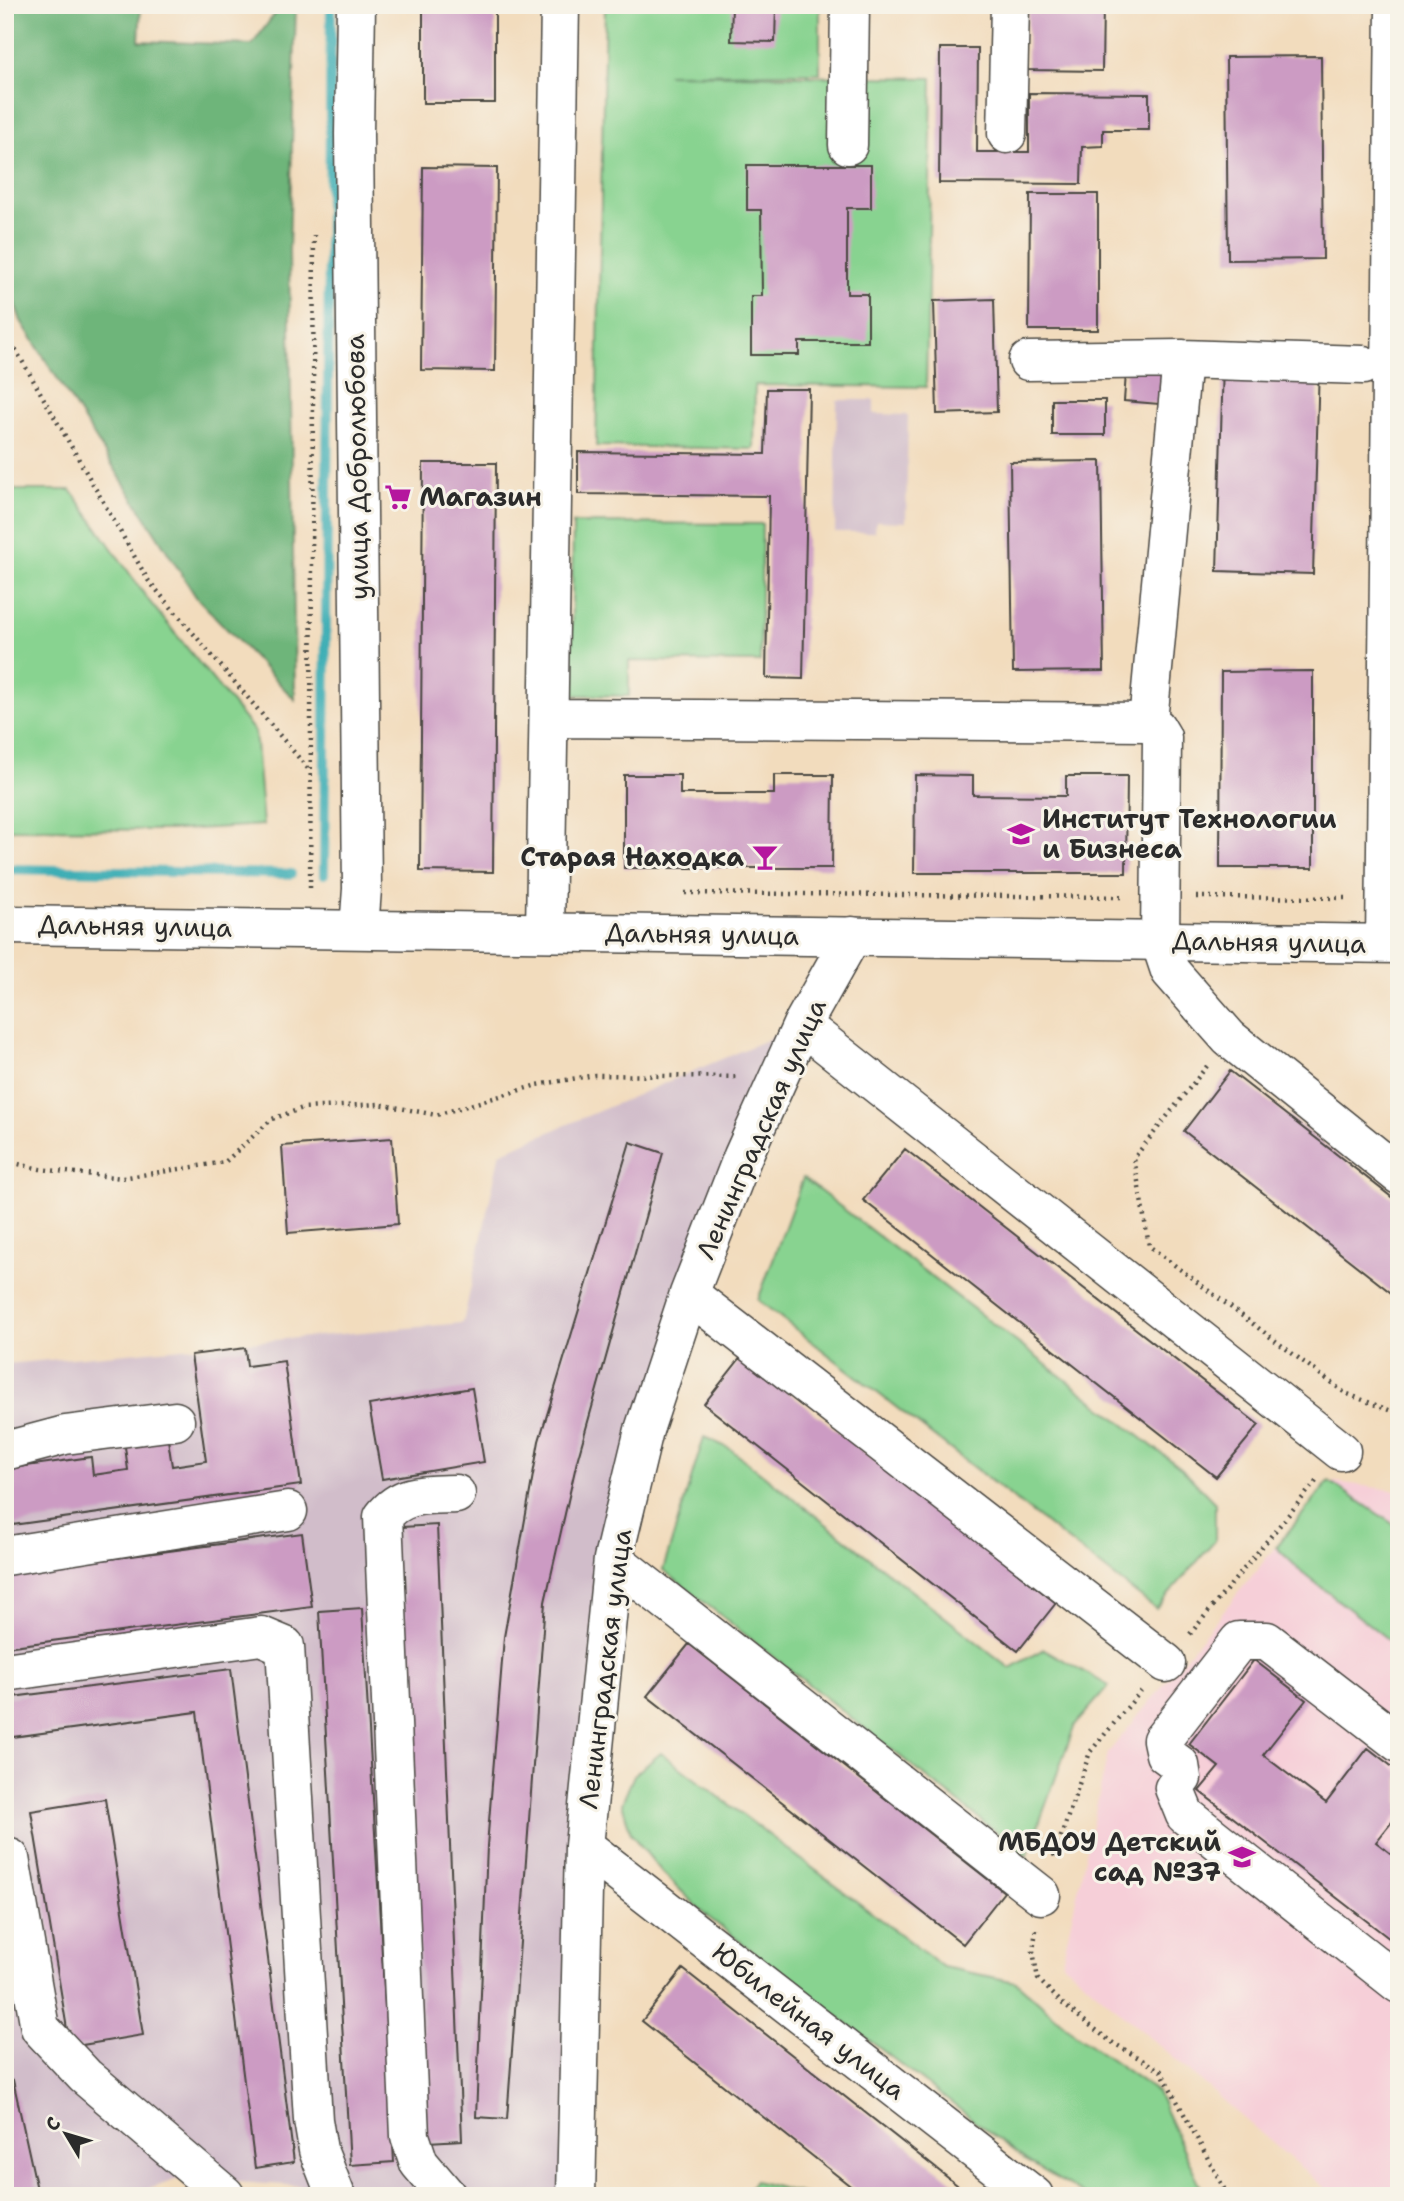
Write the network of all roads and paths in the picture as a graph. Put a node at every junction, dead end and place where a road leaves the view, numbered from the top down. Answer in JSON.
{"nodes":[{"id":1,"x":356,"y":5,"type":"edge"},
{"id":2,"x":560,"y":5,"type":"edge"},
{"id":3,"x":850,"y":5,"type":"edge"},
{"id":4,"x":1010,"y":5,"type":"edge"},
{"id":5,"x":1395,"y":5,"type":"edge"},
{"id":6,"x":1007,"y":134,"type":"dead end"},
{"id":7,"x":848,"y":145,"type":"dead end"},
{"id":8,"x":314,"y":216,"type":"dead end"},
{"id":9,"x":5,"y":331,"type":"edge"},
{"id":10,"x":1182,"y":359,"type":"junction"},
{"id":11,"x":1028,"y":361,"type":"dead end"},
{"id":12,"x":1363,"y":365,"type":"dead end"},
{"id":13,"x":549,"y":718,"type":"junction"},
{"id":14,"x":1148,"y":722,"type":"junction"},
{"id":15,"x":311,"y":772,"type":"junction"},
{"id":16,"x":296,"y":888,"type":"dead end"},
{"id":17,"x":310,"y":888,"type":"junction"},
{"id":18,"x":362,"y":889,"type":"junction"},
{"id":19,"x":671,"y":893,"type":"dead end"},
{"id":20,"x":1161,"y":897,"type":"junction"},
{"id":21,"x":1386,"y":897,"type":"junction"},
{"id":22,"x":5,"y":925,"type":"edge"},
{"id":23,"x":359,"y":929,"type":"junction"},
{"id":24,"x":545,"y":931,"type":"junction"},
{"id":25,"x":852,"y":936,"type":"junction"},
{"id":26,"x":1160,"y":941,"type":"junction"},
{"id":27,"x":1392,"y":944,"type":"edge"},
{"id":28,"x":802,"y":1025,"type":"junction"},
{"id":29,"x":1229,"y":1038,"type":"junction"},
{"id":30,"x":778,"y":1082,"type":"junction"},
{"id":31,"x":5,"y":1161,"type":"edge"},
{"id":32,"x":1399,"y":1175,"type":"edge"},
{"id":33,"x":689,"y":1294,"type":"junction"},
{"id":34,"x":1399,"y":1414,"type":"edge"},
{"id":35,"x":175,"y":1421,"type":"dead end"},
{"id":36,"x":5,"y":1451,"type":"edge"},
{"id":37,"x":1341,"y":1451,"type":"dead end"},
{"id":38,"x":456,"y":1494,"type":"dead end"},
{"id":39,"x":288,"y":1511,"type":"dead end"},
{"id":40,"x":5,"y":1556,"type":"edge"},
{"id":41,"x":613,"y":1559,"type":"junction"},
{"id":42,"x":1166,"y":1663,"type":"dead end"},
{"id":43,"x":5,"y":1672,"type":"edge"},
{"id":44,"x":1399,"y":1742,"type":"edge"},
{"id":45,"x":584,"y":1846,"type":"junction"},
{"id":46,"x":10,"y":1858,"type":"dead end"},
{"id":47,"x":1041,"y":1895,"type":"dead end"},
{"id":48,"x":1399,"y":1984,"type":"edge"},
{"id":49,"x":225,"y":2195,"type":"edge"},
{"id":50,"x":219,"y":2196,"type":"edge"},
{"id":51,"x":241,"y":2196,"type":"edge"},
{"id":52,"x":336,"y":2196,"type":"edge"},
{"id":53,"x":447,"y":2196,"type":"edge"},
{"id":54,"x":576,"y":2196,"type":"edge"},
{"id":55,"x":1034,"y":2196,"type":"edge"}],
"edges":[{"from":1,"to":18,"type":"street","name":"улица Добролюбова"},
{"from":2,"to":13,"type":"street"},
{"from":3,"to":7,"type":"street"},
{"from":4,"to":6,"type":"street"},
{"from":5,"to":21,"type":"street"},
{"from":8,"to":15,"type":"path"},
{"from":9,"to":15,"type":"path"},
{"from":10,"to":11,"type":"street"},
{"from":10,"to":12,"type":"street"},
{"from":10,"to":14,"type":"street"},
{"from":13,"to":14,"type":"street"},
{"from":13,"to":24,"type":"street"},
{"from":14,"to":20,"type":"street"},
{"from":15,"to":17,"type":"path"},
{"from":16,"to":17,"type":"path"},
{"from":17,"to":18,"type":"path"},
{"from":18,"to":23,"type":"street","name":"улица Добролюбова"},
{"from":19,"to":20,"type":"path"},
{"from":20,"to":21,"type":"path"},
{"from":20,"to":26,"type":"street"},
{"from":21,"to":27,"type":"street"},
{"from":22,"to":23,"type":"street","name":"Дальняя улица"},
{"from":23,"to":24,"type":"street","name":"Дальняя улица"},
{"from":24,"to":25,"type":"street","name":"Дальняя улица"},
{"from":25,"to":26,"type":"street","name":"Дальняя улица"},
{"from":25,"to":28,"type":"street","name":"Ленинградская улица"},
{"from":26,"to":27,"type":"street","name":"Дальняя улица"},
{"from":26,"to":29,"type":"street"},
{"from":28,"to":30,"type":"street","name":"Ленинградская улица"},
{"from":28,"to":37,"type":"street"},
{"from":29,"to":32,"type":"street"},
{"from":29,"to":34,"type":"path"},
{"from":30,"to":31,"type":"path"},
{"from":30,"to":33,"type":"street","name":"Ленинградская улица"},
{"from":33,"to":41,"type":"street","name":"Ленинградская улица"},
{"from":33,"to":42,"type":"street"},
{"from":35,"to":36,"type":"street"},
{"from":38,"to":53,"type":"street"},
{"from":39,"to":40,"type":"street"},
{"from":41,"to":45,"type":"street","name":"Ленинградская улица"},
{"from":41,"to":47,"type":"street"},
{"from":43,"to":52,"type":"street"},
{"from":44,"to":48,"type":"street"},
{"from":45,"to":54,"type":"street","name":"Ленинградская улица"},
{"from":45,"to":55,"type":"street","name":"Юбилейная улица"},
{"from":46,"to":49,"type":"street"},
{"from":49,"to":50,"type":"street"},
{"from":49,"to":51,"type":"street"}]}
